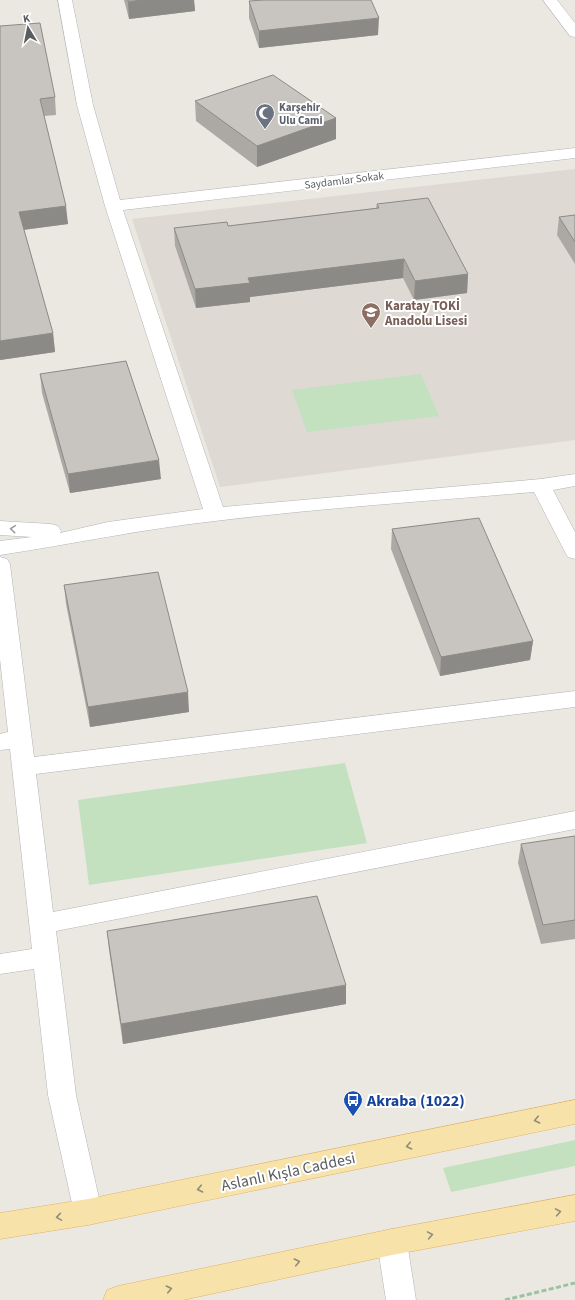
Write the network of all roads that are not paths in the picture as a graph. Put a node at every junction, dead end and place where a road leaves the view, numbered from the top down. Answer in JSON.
{"nodes":[{"id":1,"x":64,"y":0,"type":"edge"},
{"id":2,"x":550,"y":0,"type":"edge"},
{"id":3,"x":575,"y":33,"type":"edge"},
{"id":4,"x":575,"y":153,"type":"edge"},
{"id":5,"x":113,"y":206,"type":"junction"},
{"id":6,"x":575,"y":480,"type":"edge"},
{"id":7,"x":541,"y":485,"type":"junction"},
{"id":8,"x":215,"y":514,"type":"junction"},
{"id":9,"x":0,"y":528,"type":"edge"},
{"id":10,"x":108,"y":529,"type":"junction"},
{"id":11,"x":0,"y":548,"type":"edge"},
{"id":12,"x":575,"y":552,"type":"edge"},
{"id":13,"x":0,"y":564,"type":"edge"},
{"id":14,"x":575,"y":699,"type":"edge"},
{"id":15,"x":10,"y":741,"type":"edge"},
{"id":16,"x":24,"y":767,"type":"junction"},
{"id":17,"x":575,"y":820,"type":"edge"},
{"id":18,"x":42,"y":924,"type":"junction"},
{"id":19,"x":46,"y":956,"type":"junction"},
{"id":20,"x":0,"y":964,"type":"edge"},
{"id":21,"x":575,"y":1112,"type":"edge"},
{"id":22,"x":575,"y":1208,"type":"edge"},
{"id":23,"x":88,"y":1212,"type":"junction"},
{"id":24,"x":0,"y":1226,"type":"edge"},
{"id":25,"x":392,"y":1242,"type":"junction"},
{"id":26,"x":118,"y":1300,"type":"edge"},
{"id":27,"x":401,"y":1300,"type":"edge"}],
"edges":[{"from":1,"to":5,"type":"street"},
{"from":2,"to":3,"type":"street"},
{"from":4,"to":5,"type":"street","name":"Saydamlar Sokak"},
{"from":5,"to":8,"type":"street"},
{"from":6,"to":7,"type":"street"},
{"from":7,"to":8,"type":"street"},
{"from":7,"to":12,"type":"street"},
{"from":8,"to":10,"type":"street"},
{"from":10,"to":9,"type":"street","one_way":true},
{"from":10,"to":11,"type":"street"},
{"from":13,"to":15,"type":"street"},
{"from":14,"to":16,"type":"street"},
{"from":15,"to":16,"type":"street"},
{"from":16,"to":18,"type":"street"},
{"from":17,"to":18,"type":"street"},
{"from":18,"to":19,"type":"street"},
{"from":19,"to":20,"type":"street"},
{"from":19,"to":23,"type":"street"},
{"from":21,"to":23,"type":"main road","name":"Aslanlı Kışla Caddesi","one_way":true},
{"from":25,"to":22,"type":"main road","one_way":true},
{"from":23,"to":24,"type":"main road","name":"Aslanlı Kışla Caddesi","one_way":true},
{"from":26,"to":25,"type":"main road","one_way":true},
{"from":25,"to":27,"type":"street"}]}
